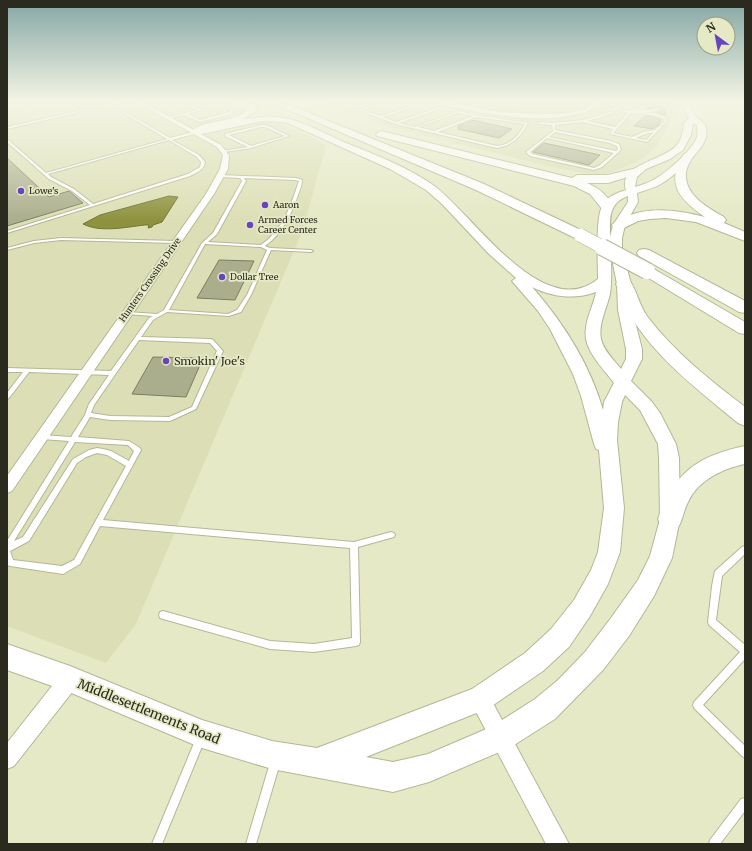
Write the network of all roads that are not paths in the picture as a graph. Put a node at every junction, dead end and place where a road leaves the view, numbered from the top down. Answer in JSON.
{"nodes":[{"id":1,"x":9,"y":142,"type":"edge"},
{"id":2,"x":164,"y":142,"type":"edge"},
{"id":3,"x":173,"y":142,"type":"edge"},
{"id":4,"x":213,"y":142,"type":"edge"},
{"id":5,"x":240,"y":142,"type":"edge"},
{"id":6,"x":269,"y":142,"type":"edge"},
{"id":7,"x":334,"y":142,"type":"edge"},
{"id":8,"x":370,"y":142,"type":"edge"},
{"id":9,"x":396,"y":142,"type":"edge"},
{"id":10,"x":411,"y":142,"type":"edge"},
{"id":11,"x":478,"y":142,"type":"edge"},
{"id":12,"x":512,"y":142,"type":"edge"},
{"id":13,"x":541,"y":142,"type":"edge"},
{"id":14,"x":569,"y":142,"type":"edge"},
{"id":15,"x":608,"y":142,"type":"edge"},
{"id":16,"x":684,"y":142,"type":"edge"},
{"id":17,"x":700,"y":142,"type":"edge"},
{"id":18,"x":251,"y":147,"type":"junction"},
{"id":19,"x":224,"y":151,"type":"junction"},
{"id":20,"x":616,"y":152,"type":"junction"},
{"id":21,"x":688,"y":156,"type":"junction"},
{"id":22,"x":637,"y":171,"type":"junction"},
{"id":23,"x":45,"y":174,"type":"junction"},
{"id":24,"x":548,"y":174,"type":"junction"},
{"id":25,"x":221,"y":176,"type":"junction"},
{"id":26,"x":241,"y":177,"type":"junction"},
{"id":27,"x":492,"y":180,"type":"dead end"},
{"id":28,"x":631,"y":191,"type":"junction"},
{"id":29,"x":92,"y":205,"type":"junction"},
{"id":30,"x":607,"y":206,"type":"junction"},
{"id":31,"x":619,"y":225,"type":"junction"},
{"id":32,"x":582,"y":229,"type":"junction"},
{"id":33,"x":7,"y":232,"type":"edge"},
{"id":34,"x":745,"y":237,"type":"edge"},
{"id":35,"x":176,"y":242,"type":"junction"},
{"id":36,"x":204,"y":243,"type":"junction"},
{"id":37,"x":262,"y":246,"type":"junction"},
{"id":38,"x":7,"y":249,"type":"edge"},
{"id":39,"x":269,"y":249,"type":"junction"},
{"id":40,"x":311,"y":250,"type":"dead end"},
{"id":41,"x":508,"y":265,"type":"junction"},
{"id":42,"x":605,"y":280,"type":"junction"},
{"id":43,"x":624,"y":284,"type":"junction"},
{"id":44,"x":745,"y":308,"type":"edge"},
{"id":45,"x":166,"y":311,"type":"junction"},
{"id":46,"x":127,"y":313,"type":"junction"},
{"id":47,"x":158,"y":315,"type":"junction"},
{"id":48,"x":745,"y":329,"type":"edge"},
{"id":49,"x":138,"y":338,"type":"junction"},
{"id":50,"x":7,"y":370,"type":"edge"},
{"id":51,"x":28,"y":370,"type":"junction"},
{"id":52,"x":86,"y":372,"type":"junction"},
{"id":53,"x":113,"y":374,"type":"junction"},
{"id":54,"x":622,"y":382,"type":"junction"},
{"id":55,"x":7,"y":397,"type":"edge"},
{"id":56,"x":88,"y":415,"type":"junction"},
{"id":57,"x":745,"y":418,"type":"edge"},
{"id":58,"x":42,"y":437,"type":"junction"},
{"id":59,"x":73,"y":440,"type":"junction"},
{"id":60,"x":745,"y":455,"type":"edge"},
{"id":61,"x":130,"y":465,"type":"junction"},
{"id":62,"x":610,"y":467,"type":"junction"},
{"id":63,"x":7,"y":487,"type":"edge"},
{"id":64,"x":670,"y":519,"type":"junction"},
{"id":65,"x":98,"y":523,"type":"junction"},
{"id":66,"x":391,"y":535,"type":"dead end"},
{"id":67,"x":354,"y":545,"type":"junction"},
{"id":68,"x":7,"y":548,"type":"edge"},
{"id":69,"x":745,"y":549,"type":"edge"},
{"id":70,"x":7,"y":553,"type":"edge"},
{"id":71,"x":163,"y":615,"type":"dead end"},
{"id":72,"x":745,"y":652,"type":"edge"},
{"id":73,"x":7,"y":657,"type":"edge"},
{"id":74,"x":70,"y":679,"type":"junction"},
{"id":75,"x":480,"y":699,"type":"junction"},
{"id":76,"x":202,"y":734,"type":"junction"},
{"id":77,"x":501,"y":737,"type":"junction"},
{"id":78,"x":745,"y":753,"type":"edge"},
{"id":79,"x":277,"y":756,"type":"junction"},
{"id":80,"x":7,"y":759,"type":"edge"},
{"id":81,"x":317,"y":762,"type":"junction"},
{"id":82,"x":745,"y":803,"type":"edge"},
{"id":83,"x":157,"y":844,"type":"edge"},
{"id":84,"x":252,"y":844,"type":"edge"},
{"id":85,"x":558,"y":844,"type":"edge"},
{"id":86,"x":714,"y":844,"type":"edge"}],
"edges":[{"from":1,"to":23,"type":"lane"},
{"from":2,"to":23,"type":"lane"},
{"from":3,"to":29,"type":"lane"},
{"from":4,"to":19,"type":"street"},
{"from":5,"to":18,"type":"lane"},
{"from":6,"to":18,"type":"lane"},
{"from":7,"to":41,"type":"main road"},
{"from":8,"to":32,"type":"highway"},
{"from":9,"to":27,"type":"highway"},
{"from":10,"to":24,"type":"highway"},
{"from":11,"to":12,"type":"lane"},
{"from":13,"to":20,"type":"lane"},
{"from":14,"to":20,"type":"lane"},
{"from":15,"to":20,"type":"lane"},
{"from":16,"to":22,"type":"main road"},
{"from":17,"to":21,"type":"main road"},
{"from":18,"to":19,"type":"lane"},
{"from":19,"to":25,"type":"street","name":"Hunters Crossing Drive"},
{"from":21,"to":28,"type":"main road"},
{"from":21,"to":34,"type":"highway"},
{"from":22,"to":24,"type":"highway"},
{"from":22,"to":28,"type":"main road"},
{"from":23,"to":29,"type":"lane"},
{"from":24,"to":30,"type":"highway"},
{"from":25,"to":26,"type":"lane"},
{"from":25,"to":35,"type":"street","name":"Hunters Crossing Drive"},
{"from":26,"to":36,"type":"lane"},
{"from":26,"to":37,"type":"lane"},
{"from":28,"to":30,"type":"main road"},
{"from":28,"to":31,"type":"main road"},
{"from":29,"to":33,"type":"lane"},
{"from":30,"to":42,"type":"main road","name":"Middlesettlements Road"},
{"from":31,"to":34,"type":"highway"},
{"from":31,"to":43,"type":"main road"},
{"from":32,"to":44,"type":"highway"},
{"from":32,"to":48,"type":"highway","bridge":true},
{"from":35,"to":38,"type":"lane"},
{"from":35,"to":46,"type":"street","name":"Hunters Crossing Drive"},
{"from":36,"to":37,"type":"lane"},
{"from":36,"to":45,"type":"lane"},
{"from":37,"to":39,"type":"lane"},
{"from":39,"to":40,"type":"lane"},
{"from":39,"to":45,"type":"lane"},
{"from":41,"to":42,"type":"main road"},
{"from":41,"to":62,"type":"main road"},
{"from":42,"to":54,"type":"main road","name":"Middlesettlements Road"},
{"from":43,"to":54,"type":"main road"},
{"from":43,"to":57,"type":"highway"},
{"from":45,"to":47,"type":"lane"},
{"from":46,"to":47,"type":"lane"},
{"from":46,"to":52,"type":"street","name":"Hunters Crossing Drive"},
{"from":47,"to":49,"type":"lane"},
{"from":49,"to":53,"type":"lane"},
{"from":49,"to":56,"type":"lane"},
{"from":50,"to":51,"type":"lane"},
{"from":51,"to":52,"type":"lane"},
{"from":51,"to":55,"type":"lane"},
{"from":52,"to":53,"type":"lane"},
{"from":52,"to":58,"type":"street","name":"Hunters Crossing Drive"},
{"from":53,"to":56,"type":"lane"},
{"from":54,"to":62,"type":"main road"},
{"from":54,"to":64,"type":"main road","name":"Middlesettlements Road"},
{"from":56,"to":59,"type":"lane"},
{"from":58,"to":59,"type":"lane"},
{"from":58,"to":63,"type":"street","name":"Hunters Crossing Drive"},
{"from":59,"to":61,"type":"lane"},
{"from":59,"to":68,"type":"lane"},
{"from":60,"to":64,"type":"highway"},
{"from":61,"to":65,"type":"lane"},
{"from":61,"to":68,"type":"lane"},
{"from":62,"to":75,"type":"main road","name":"Middlesettlements Road"},
{"from":64,"to":77,"type":"main road","name":"Middlesettlements Road"},
{"from":65,"to":67,"type":"lane"},
{"from":65,"to":70,"type":"lane"},
{"from":66,"to":67,"type":"lane"},
{"from":67,"to":71,"type":"lane"},
{"from":69,"to":72,"type":"lane"},
{"from":72,"to":78,"type":"lane"},
{"from":73,"to":74,"type":"main road","name":"Middlesettlements Road"},
{"from":74,"to":76,"type":"main road","name":"Middlesettlements Road"},
{"from":74,"to":80,"type":"street"},
{"from":75,"to":77,"type":"street"},
{"from":75,"to":81,"type":"main road","name":"Middlesettlements Road"},
{"from":76,"to":79,"type":"main road","name":"Middlesettlements Road"},
{"from":76,"to":83,"type":"lane"},
{"from":77,"to":81,"type":"main road","name":"Middlesettlements Road"},
{"from":77,"to":85,"type":"street"},
{"from":79,"to":81,"type":"main road","name":"Middlesettlements Road"},
{"from":79,"to":84,"type":"lane"},
{"from":82,"to":86,"type":"lane"}]}
